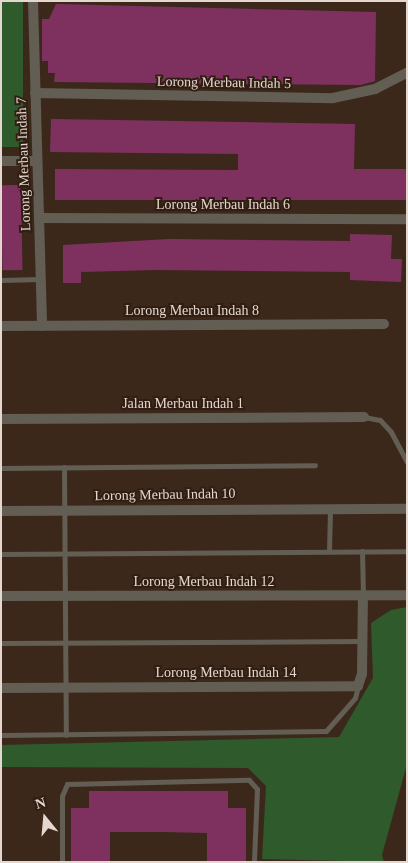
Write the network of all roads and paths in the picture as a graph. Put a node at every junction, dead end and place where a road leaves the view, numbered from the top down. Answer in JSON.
{"nodes":[{"id":1,"x":34,"y":1,"type":"edge"},
{"id":2,"x":407,"y":73,"type":"edge"},
{"id":3,"x":35,"y":92,"type":"junction"},
{"id":4,"x":1,"y":161,"type":"edge"},
{"id":5,"x":36,"y":161,"type":"junction"},
{"id":6,"x":39,"y":218,"type":"junction"},
{"id":7,"x":407,"y":219,"type":"edge"},
{"id":8,"x":41,"y":279,"type":"junction"},
{"id":9,"x":1,"y":280,"type":"edge"},
{"id":10,"x":384,"y":324,"type":"dead end"},
{"id":11,"x":1,"y":326,"type":"edge"},
{"id":12,"x":42,"y":326,"type":"junction"},
{"id":13,"x":364,"y":417,"type":"joint"},
{"id":14,"x":1,"y":419,"type":"edge"},
{"id":15,"x":407,"y":462,"type":"edge"},
{"id":16,"x":315,"y":465,"type":"dead end"},
{"id":17,"x":64,"y":467,"type":"junction"},
{"id":18,"x":1,"y":468,"type":"edge"},
{"id":19,"x":330,"y":508,"type":"junction"},
{"id":20,"x":407,"y":508,"type":"edge"},
{"id":21,"x":1,"y":510,"type":"edge"},
{"id":22,"x":64,"y":511,"type":"junction"},
{"id":23,"x":329,"y":551,"type":"junction"},
{"id":24,"x":362,"y":551,"type":"junction"},
{"id":25,"x":407,"y":551,"type":"edge"},
{"id":26,"x":65,"y":553,"type":"junction"},
{"id":27,"x":1,"y":554,"type":"edge"},
{"id":28,"x":363,"y":595,"type":"junction"},
{"id":29,"x":407,"y":595,"type":"edge"},
{"id":30,"x":1,"y":596,"type":"edge"},
{"id":31,"x":65,"y":596,"type":"junction"},
{"id":32,"x":364,"y":641,"type":"junction"},
{"id":33,"x":66,"y":642,"type":"junction"},
{"id":34,"x":1,"y":643,"type":"edge"},
{"id":35,"x":358,"y":686,"type":"junction"},
{"id":36,"x":1,"y":688,"type":"edge"},
{"id":37,"x":66,"y":688,"type":"junction"},
{"id":38,"x":1,"y":735,"type":"edge"},
{"id":39,"x":66,"y":735,"type":"junction"},
{"id":40,"x":62,"y":862,"type":"edge"},
{"id":41,"x":254,"y":862,"type":"edge"}],
"edges":[{"from":1,"to":3,"type":"street","name":"Lorong Merbau Indah 7"},
{"from":2,"to":3,"type":"street","name":"Lorong Merbau Indah 5"},
{"from":3,"to":5,"type":"street","name":"Lorong Merbau Indah 7"},
{"from":4,"to":5,"type":"street"},
{"from":5,"to":6,"type":"street","name":"Lorong Merbau Indah 7"},
{"from":6,"to":7,"type":"street","name":"Lorong Merbau Indah 6"},
{"from":6,"to":8,"type":"street","name":"Lorong Merbau Indah 7"},
{"from":8,"to":9,"type":"lane"},
{"from":8,"to":12,"type":"street","name":"Lorong Merbau Indah 7"},
{"from":10,"to":12,"type":"street","name":"Lorong Merbau Indah 8"},
{"from":11,"to":12,"type":"street","name":"Lorong Merbau Indah 8"},
{"from":13,"to":14,"type":"street","name":"Jalan Merbau Indah 1"},
{"from":13,"to":15,"type":"lane"},
{"from":16,"to":17,"type":"lane"},
{"from":17,"to":18,"type":"lane"},
{"from":17,"to":22,"type":"lane"},
{"from":19,"to":20,"type":"street","name":"Lorong Merbau Indah 10"},
{"from":19,"to":22,"type":"street","name":"Lorong Merbau Indah 10"},
{"from":19,"to":23,"type":"lane"},
{"from":21,"to":22,"type":"street","name":"Lorong Merbau Indah 10"},
{"from":22,"to":26,"type":"lane"},
{"from":23,"to":24,"type":"lane"},
{"from":23,"to":26,"type":"lane"},
{"from":24,"to":25,"type":"lane"},
{"from":24,"to":28,"type":"lane"},
{"from":26,"to":27,"type":"lane"},
{"from":26,"to":31,"type":"lane"},
{"from":28,"to":29,"type":"street","name":"Lorong Merbau Indah 12"},
{"from":28,"to":31,"type":"street","name":"Lorong Merbau Indah 12"},
{"from":28,"to":32,"type":"street"},
{"from":30,"to":31,"type":"street","name":"Lorong Merbau Indah 12"},
{"from":31,"to":33,"type":"lane"},
{"from":32,"to":33,"type":"lane"},
{"from":32,"to":35,"type":"street"},
{"from":33,"to":34,"type":"lane"},
{"from":33,"to":37,"type":"lane"},
{"from":35,"to":37,"type":"street","name":"Lorong Merbau Indah 14"},
{"from":35,"to":39,"type":"lane"},
{"from":36,"to":37,"type":"street","name":"Lorong Merbau Indah 14"},
{"from":37,"to":39,"type":"lane"},
{"from":38,"to":39,"type":"lane"},
{"from":40,"to":41,"type":"lane"}]}
